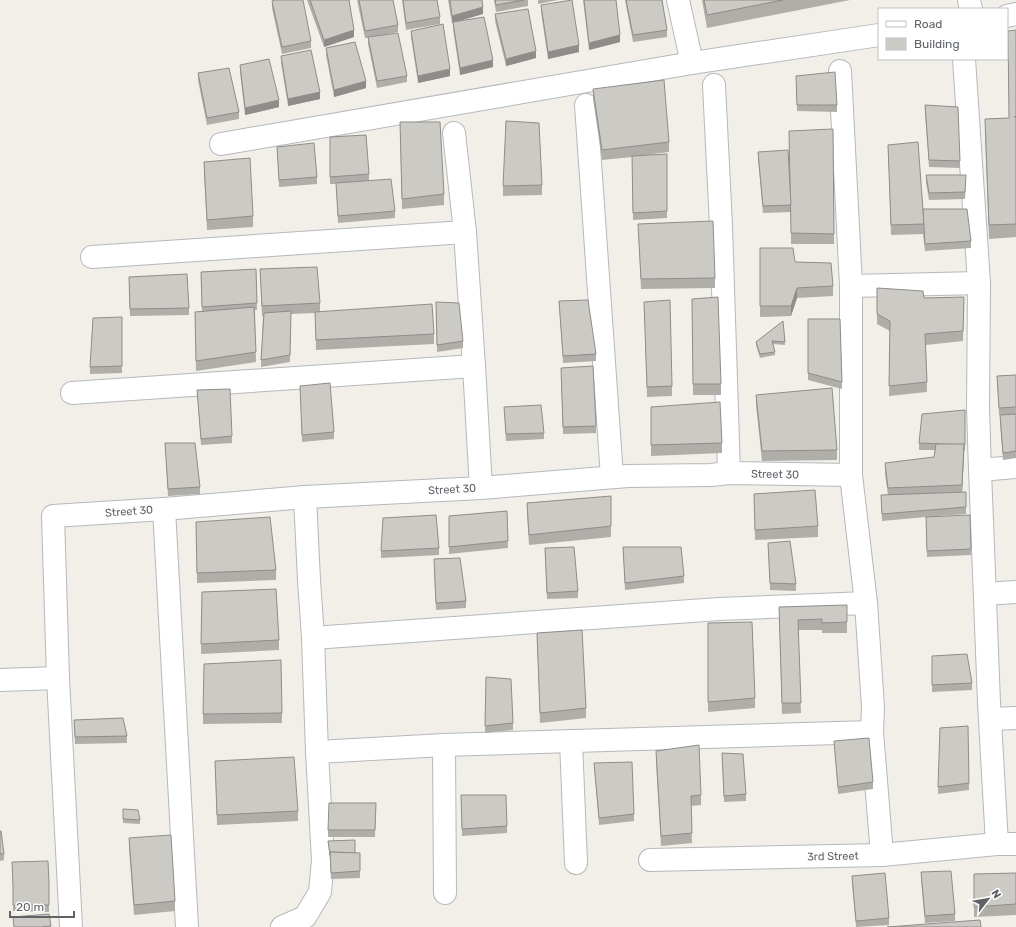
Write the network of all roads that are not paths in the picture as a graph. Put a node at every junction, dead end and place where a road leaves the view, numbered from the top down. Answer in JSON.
{"nodes":[{"id":1,"x":678,"y":0,"type":"edge"},
{"id":2,"x":878,"y":35,"type":"edge"},
{"id":3,"x":964,"y":60,"type":"edge"},
{"id":4,"x":692,"y":63,"type":"junction"},
{"id":5,"x":840,"y":71,"type":"dead end"},
{"id":6,"x":714,"y":85,"type":"dead end"},
{"id":7,"x":586,"y":105,"type":"dead end"},
{"id":8,"x":454,"y":133,"type":"dead end"},
{"id":9,"x":221,"y":144,"type":"dead end"},
{"id":10,"x":465,"y":232,"type":"junction"},
{"id":11,"x":92,"y":257,"type":"dead end"},
{"id":12,"x":979,"y":284,"type":"junction"},
{"id":13,"x":851,"y":286,"type":"junction"},
{"id":14,"x":474,"y":366,"type":"junction"},
{"id":15,"x":72,"y":393,"type":"dead end"},
{"id":16,"x":1016,"y":467,"type":"edge"},
{"id":17,"x":980,"y":470,"type":"junction"},
{"id":18,"x":729,"y":473,"type":"junction"},
{"id":19,"x":851,"y":475,"type":"junction"},
{"id":20,"x":612,"y":477,"type":"junction"},
{"id":21,"x":481,"y":488,"type":"junction"},
{"id":22,"x":305,"y":497,"type":"junction"},
{"id":23,"x":164,"y":509,"type":"junction"},
{"id":24,"x":1016,"y":592,"type":"edge"},
{"id":25,"x":985,"y":594,"type":"junction"},
{"id":26,"x":866,"y":603,"type":"junction"},
{"id":27,"x":313,"y":638,"type":"junction"},
{"id":28,"x":58,"y":678,"type":"junction"},
{"id":29,"x":0,"y":680,"type":"edge"},
{"id":30,"x":1016,"y":718,"type":"edge"},
{"id":31,"x":990,"y":719,"type":"junction"},
{"id":32,"x":872,"y":732,"type":"junction"},
{"id":33,"x":572,"y":741,"type":"junction"},
{"id":34,"x":444,"y":745,"type":"junction"},
{"id":35,"x":316,"y":752,"type":"junction"},
{"id":36,"x":1006,"y":844,"type":"edge"},
{"id":37,"x":882,"y":855,"type":"junction"},
{"id":38,"x":650,"y":860,"type":"dead end"},
{"id":39,"x":576,"y":863,"type":"dead end"},
{"id":40,"x":445,"y":892,"type":"dead end"},
{"id":41,"x":71,"y":927,"type":"edge"},
{"id":42,"x":187,"y":927,"type":"edge"},
{"id":43,"x":282,"y":927,"type":"edge"}],
"edges":[{"from":1,"to":4,"type":"street"},
{"from":2,"to":4,"type":"street"},
{"from":3,"to":12,"type":"street"},
{"from":4,"to":9,"type":"street"},
{"from":5,"to":13,"type":"street"},
{"from":6,"to":18,"type":"street"},
{"from":7,"to":20,"type":"street"},
{"from":8,"to":10,"type":"street"},
{"from":10,"to":11,"type":"street"},
{"from":10,"to":14,"type":"street"},
{"from":12,"to":13,"type":"street"},
{"from":12,"to":17,"type":"street"},
{"from":13,"to":19,"type":"street"},
{"from":14,"to":15,"type":"street"},
{"from":14,"to":21,"type":"street"},
{"from":16,"to":17,"type":"street"},
{"from":17,"to":25,"type":"street"},
{"from":18,"to":19,"type":"street","name":"Street 30"},
{"from":18,"to":20,"type":"street","name":"Street 30"},
{"from":19,"to":26,"type":"street"},
{"from":20,"to":21,"type":"street","name":"Street 30"},
{"from":21,"to":22,"type":"street","name":"Street 30"},
{"from":22,"to":23,"type":"street","name":"Street 30"},
{"from":22,"to":27,"type":"street"},
{"from":23,"to":28,"type":"street","name":"Street 30"},
{"from":23,"to":42,"type":"street"},
{"from":24,"to":25,"type":"street"},
{"from":25,"to":31,"type":"street"},
{"from":26,"to":27,"type":"street"},
{"from":26,"to":32,"type":"street"},
{"from":27,"to":35,"type":"street"},
{"from":28,"to":29,"type":"street"},
{"from":28,"to":41,"type":"street"},
{"from":30,"to":31,"type":"street"},
{"from":31,"to":36,"type":"street"},
{"from":32,"to":33,"type":"street"},
{"from":32,"to":37,"type":"street"},
{"from":33,"to":34,"type":"street"},
{"from":33,"to":39,"type":"street"},
{"from":34,"to":35,"type":"street"},
{"from":34,"to":40,"type":"street"},
{"from":35,"to":43,"type":"street"},
{"from":36,"to":37,"type":"street","name":"3rd Street"},
{"from":37,"to":38,"type":"street","name":"3rd Street"}]}
